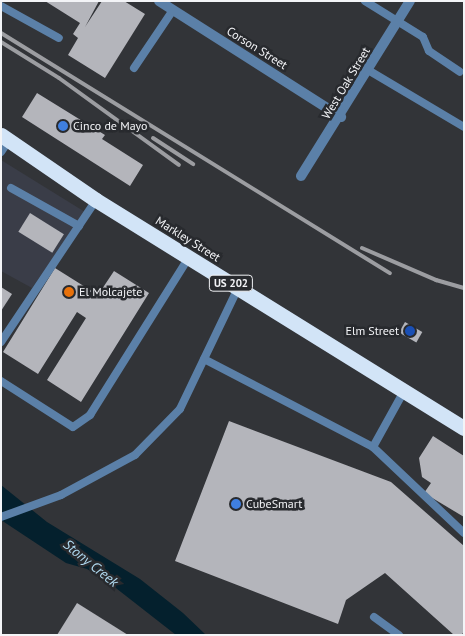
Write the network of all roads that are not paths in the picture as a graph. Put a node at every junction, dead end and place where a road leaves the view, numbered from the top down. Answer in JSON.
{"nodes":[{"id":1,"x":159,"y":1,"type":"edge"},
{"id":2,"x":365,"y":1,"type":"edge"},
{"id":3,"x":410,"y":1,"type":"edge"},
{"id":4,"x":1,"y":6,"type":"edge"},
{"id":5,"x":173,"y":10,"type":"junction"},
{"id":6,"x":398,"y":22,"type":"junction"},
{"id":7,"x":59,"y":38,"type":"dead end"},
{"id":8,"x":134,"y":68,"type":"dead end"},
{"id":9,"x":368,"y":70,"type":"junction"},
{"id":10,"x":460,"y":72,"type":"dead end"},
{"id":11,"x":341,"y":116,"type":"junction"},
{"id":12,"x":464,"y":127,"type":"edge"},
{"id":13,"x":4,"y":142,"type":"edge"},
{"id":14,"x":301,"y":176,"type":"dead end"},
{"id":15,"x":11,"y":188,"type":"dead end"},
{"id":16,"x":96,"y":200,"type":"junction"},
{"id":17,"x":79,"y":226,"type":"junction"},
{"id":18,"x":189,"y":258,"type":"junction"},
{"id":19,"x":238,"y":288,"type":"junction"},
{"id":20,"x":1,"y":342,"type":"edge"},
{"id":21,"x":204,"y":359,"type":"junction"},
{"id":22,"x":1,"y":381,"type":"edge"},
{"id":23,"x":404,"y":391,"type":"junction"},
{"id":24,"x":464,"y":428,"type":"edge"},
{"id":25,"x":373,"y":447,"type":"junction"},
{"id":26,"x":1,"y":517,"type":"edge"},
{"id":27,"x":464,"y":533,"type":"edge"},
{"id":28,"x":374,"y":617,"type":"dead end"},
{"id":29,"x":399,"y":635,"type":"edge"}],
"edges":[{"from":1,"to":5,"type":"street","name":"Corson Street"},
{"from":2,"to":6,"type":"lane"},
{"from":3,"to":6,"type":"street","name":"West Oak Street"},
{"from":4,"to":7,"type":"lane"},
{"from":5,"to":8,"type":"lane"},
{"from":5,"to":11,"type":"street","name":"Corson Street"},
{"from":6,"to":9,"type":"street","name":"West Oak Street"},
{"from":6,"to":10,"type":"lane"},
{"from":9,"to":11,"type":"street","name":"West Oak Street"},
{"from":9,"to":12,"type":"lane"},
{"from":11,"to":14,"type":"street","name":"West Oak Street"},
{"from":13,"to":16,"type":"highway","name":"Markley Street","number":"US 202"},
{"from":15,"to":17,"type":"lane"},
{"from":16,"to":17,"type":"lane"},
{"from":16,"to":18,"type":"highway","name":"Markley Street","number":"US 202"},
{"from":17,"to":20,"type":"lane"},
{"from":18,"to":19,"type":"highway","name":"Markley Street","number":"US 202"},
{"from":18,"to":22,"type":"lane"},
{"from":19,"to":21,"type":"lane"},
{"from":19,"to":23,"type":"highway","name":"Markley Street","number":"US 202"},
{"from":21,"to":25,"type":"lane"},
{"from":21,"to":26,"type":"lane"},
{"from":23,"to":24,"type":"highway","name":"Markley Street","number":"US 202"},
{"from":23,"to":25,"type":"lane"},
{"from":25,"to":27,"type":"lane"},
{"from":28,"to":29,"type":"lane"}]}
